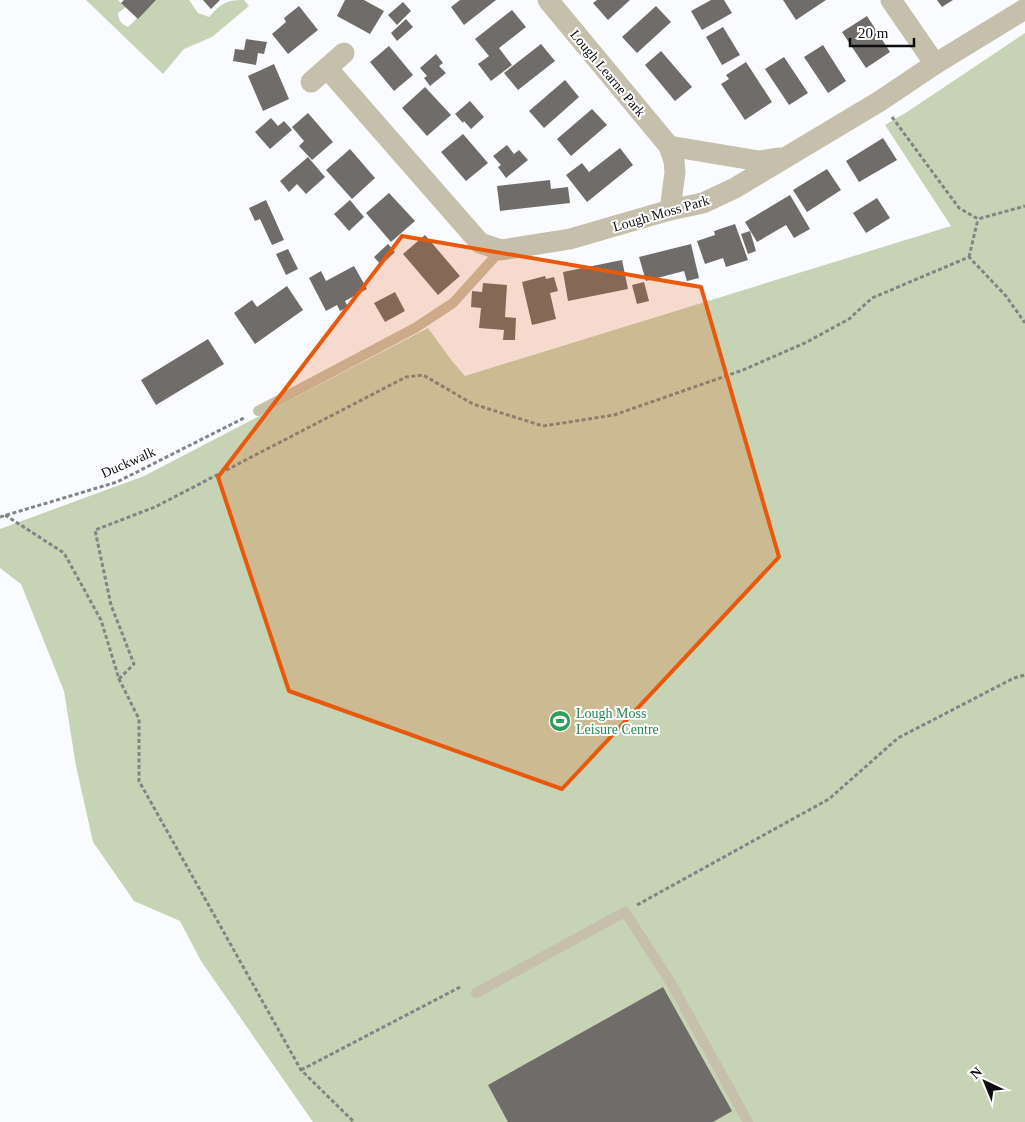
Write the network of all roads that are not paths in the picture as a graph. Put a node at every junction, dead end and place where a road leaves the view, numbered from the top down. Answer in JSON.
{"nodes":[{"id":1,"x":548,"y":0,"type":"edge"},
{"id":2,"x":891,"y":0,"type":"edge"},
{"id":3,"x":1025,"y":9,"type":"edge"},
{"id":4,"x":344,"y":53,"type":"dead end"},
{"id":5,"x":935,"y":64,"type":"junction"},
{"id":6,"x":327,"y":68,"type":"junction"},
{"id":7,"x":311,"y":82,"type":"dead end"},
{"id":8,"x":669,"y":146,"type":"junction"},
{"id":9,"x":783,"y":158,"type":"junction"},
{"id":10,"x":670,"y":210,"type":"junction"},
{"id":11,"x":501,"y":250,"type":"junction"},
{"id":12,"x":258,"y":411,"type":"road end"},
{"id":13,"x":476,"y":994,"type":"road end"},
{"id":14,"x":748,"y":1122,"type":"edge"}],
"edges":[{"from":1,"to":8,"type":"street","name":"Lough Learne Park"},
{"from":2,"to":5,"type":"street"},
{"from":3,"to":5,"type":"street","name":"Lough Moss Park"},
{"from":4,"to":6,"type":"street"},
{"from":5,"to":9,"type":"street","name":"Lough Moss Park"},
{"from":6,"to":7,"type":"street"},
{"from":6,"to":11,"type":"street","name":"Lough Moss Park"},
{"from":8,"to":9,"type":"street"},
{"from":8,"to":10,"type":"street","name":"Lough Learne Park"},
{"from":9,"to":10,"type":"street","name":"Lough Moss Park"},
{"from":10,"to":11,"type":"street","name":"Lough Moss Park"},
{"from":11,"to":12,"type":"lane"},
{"from":13,"to":14,"type":"lane"}]}
